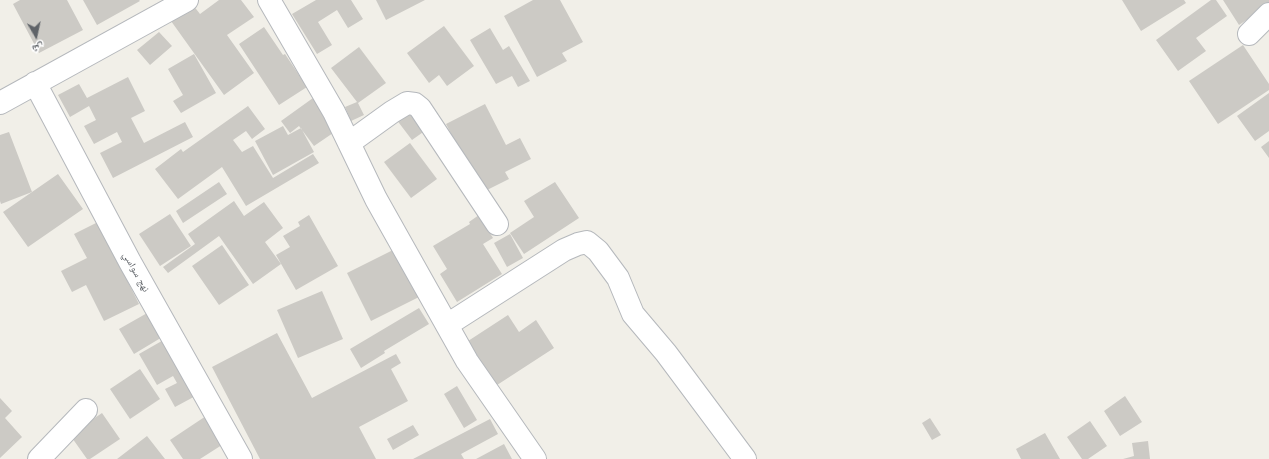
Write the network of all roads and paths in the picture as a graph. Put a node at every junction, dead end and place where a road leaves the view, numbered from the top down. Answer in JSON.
{"nodes":[{"id":1,"x":187,"y":0,"type":"edge"},
{"id":2,"x":269,"y":0,"type":"edge"},
{"id":3,"x":1269,"y":14,"type":"edge"},
{"id":4,"x":1249,"y":34,"type":"dead end"},
{"id":5,"x":35,"y":83,"type":"junction"},
{"id":6,"x":0,"y":102,"type":"edge"},
{"id":7,"x":349,"y":143,"type":"junction"},
{"id":8,"x":498,"y":224,"type":"dead end"},
{"id":9,"x":447,"y":325,"type":"junction"},
{"id":10,"x":86,"y":410,"type":"dead end"},
{"id":11,"x":236,"y":457,"type":"edge"},
{"id":12,"x":39,"y":459,"type":"edge"},
{"id":13,"x":535,"y":459,"type":"edge"},
{"id":14,"x":745,"y":459,"type":"edge"}],
"edges":[{"from":1,"to":5,"type":"street"},
{"from":2,"to":7,"type":"street"},
{"from":3,"to":4,"type":"street"},
{"from":5,"to":6,"type":"street"},
{"from":5,"to":11,"type":"street","name":"نهج سواسي"},
{"from":7,"to":8,"type":"street"},
{"from":7,"to":9,"type":"street"},
{"from":9,"to":13,"type":"street"},
{"from":9,"to":14,"type":"street"},
{"from":10,"to":12,"type":"street"}]}
